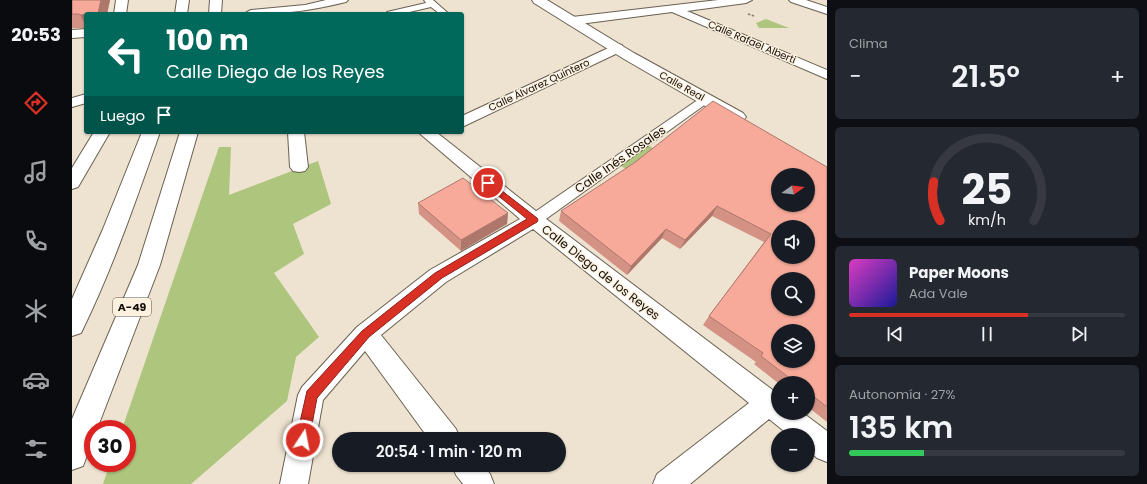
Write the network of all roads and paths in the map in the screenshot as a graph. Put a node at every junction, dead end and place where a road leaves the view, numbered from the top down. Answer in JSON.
{"nodes":[{"id":1,"x":122,"y":0,"type":"edge"},
{"id":2,"x":183,"y":0,"type":"edge"},
{"id":3,"x":216,"y":0,"type":"edge"},
{"id":4,"x":342,"y":0,"type":"edge"},
{"id":5,"x":538,"y":0,"type":"edge"},
{"id":6,"x":746,"y":0,"type":"edge"},
{"id":7,"x":795,"y":0,"type":"edge"},
{"id":8,"x":431,"y":2,"type":"edge"},
{"id":9,"x":304,"y":8,"type":"edge"},
{"id":10,"x":676,"y":10,"type":"junction"},
{"id":11,"x":827,"y":11,"type":"edge"},
{"id":12,"x":120,"y":12,"type":"edge"},
{"id":13,"x":181,"y":12,"type":"edge"},
{"id":14,"x":215,"y":12,"type":"edge"},
{"id":15,"x":269,"y":12,"type":"edge"},
{"id":16,"x":397,"y":12,"type":"edge"},
{"id":17,"x":443,"y":12,"type":"edge"},
{"id":18,"x":572,"y":21,"type":"junction"},
{"id":19,"x":84,"y":33,"type":"edge"},
{"id":20,"x":72,"y":34,"type":"edge"},
{"id":21,"x":617,"y":48,"type":"junction"},
{"id":22,"x":825,"y":72,"type":"edge"},
{"id":23,"x":84,"y":99,"type":"edge"},
{"id":24,"x":706,"y":99,"type":"junction"},
{"id":25,"x":72,"y":103,"type":"edge"},
{"id":26,"x":464,"y":121,"type":"edge"},
{"id":27,"x":746,"y":123,"type":"edge"},
{"id":28,"x":101,"y":134,"type":"edge"},
{"id":29,"x":150,"y":134,"type":"edge"},
{"id":30,"x":188,"y":134,"type":"edge"},
{"id":31,"x":296,"y":134,"type":"edge"},
{"id":32,"x":432,"y":134,"type":"edge"},
{"id":33,"x":92,"y":146,"type":"junction"},
{"id":34,"x":72,"y":151,"type":"edge"},
{"id":35,"x":299,"y":167,"type":"dead end"},
{"id":36,"x":72,"y":183,"type":"edge"},
{"id":37,"x":534,"y":220,"type":"junction"},
{"id":38,"x":72,"y":325,"type":"edge"},
{"id":39,"x":366,"y":334,"type":"junction"},
{"id":40,"x":771,"y":404,"type":"edge"},
{"id":41,"x":771,"y":411,"type":"edge"},
{"id":42,"x":791,"y":420,"type":"edge"},
{"id":43,"x":441,"y":432,"type":"edge"},
{"id":44,"x":827,"y":448,"type":"edge"},
{"id":45,"x":72,"y":455,"type":"edge"},
{"id":46,"x":294,"y":484,"type":"edge"},
{"id":47,"x":667,"y":484,"type":"edge"}],
"edges":[{"from":1,"to":12,"type":"street"},
{"from":2,"to":13,"type":"main road"},
{"from":3,"to":14,"type":"main road"},
{"from":4,"to":9,"type":"street"},
{"from":5,"to":18,"type":"main road","name":"Calle Real"},
{"from":6,"to":10,"type":"street"},
{"from":7,"to":11,"type":"street"},
{"from":8,"to":16,"type":"street"},
{"from":8,"to":17,"type":"street"},
{"from":9,"to":15,"type":"street"},
{"from":10,"to":18,"type":"street"},
{"from":10,"to":22,"type":"street","name":"Calle Rafael Alberti"},
{"from":18,"to":21,"type":"main road","name":"Calle Real"},
{"from":19,"to":20,"type":"street"},
{"from":21,"to":24,"type":"main road","name":"Calle Real"},
{"from":21,"to":26,"type":"street","name":"Calle Álvarez Quintero"},
{"from":23,"to":25,"type":"street"},
{"from":24,"to":27,"type":"main road","name":"Calle Real"},
{"from":24,"to":37,"type":"street","name":"Calle Inés Rosales"},
{"from":28,"to":33,"type":"street"},
{"from":29,"to":38,"type":"main road"},
{"from":30,"to":45,"type":"main road","number":"A-49"},
{"from":31,"to":35,"type":"street"},
{"from":32,"to":37,"type":"street","name":"Calle Diego de los Reyes"},
{"from":33,"to":34,"type":"street"},
{"from":33,"to":36,"type":"street"},
{"from":37,"to":39,"type":"street"},
{"from":37,"to":40,"type":"street","name":"Calle Diego de los Reyes"},
{"from":39,"to":43,"type":"street"},
{"from":39,"to":46,"type":"street"},
{"from":41,"to":47,"type":"street"},
{"from":42,"to":44,"type":"street","name":"Calle Diego de los Reyes"}]}
